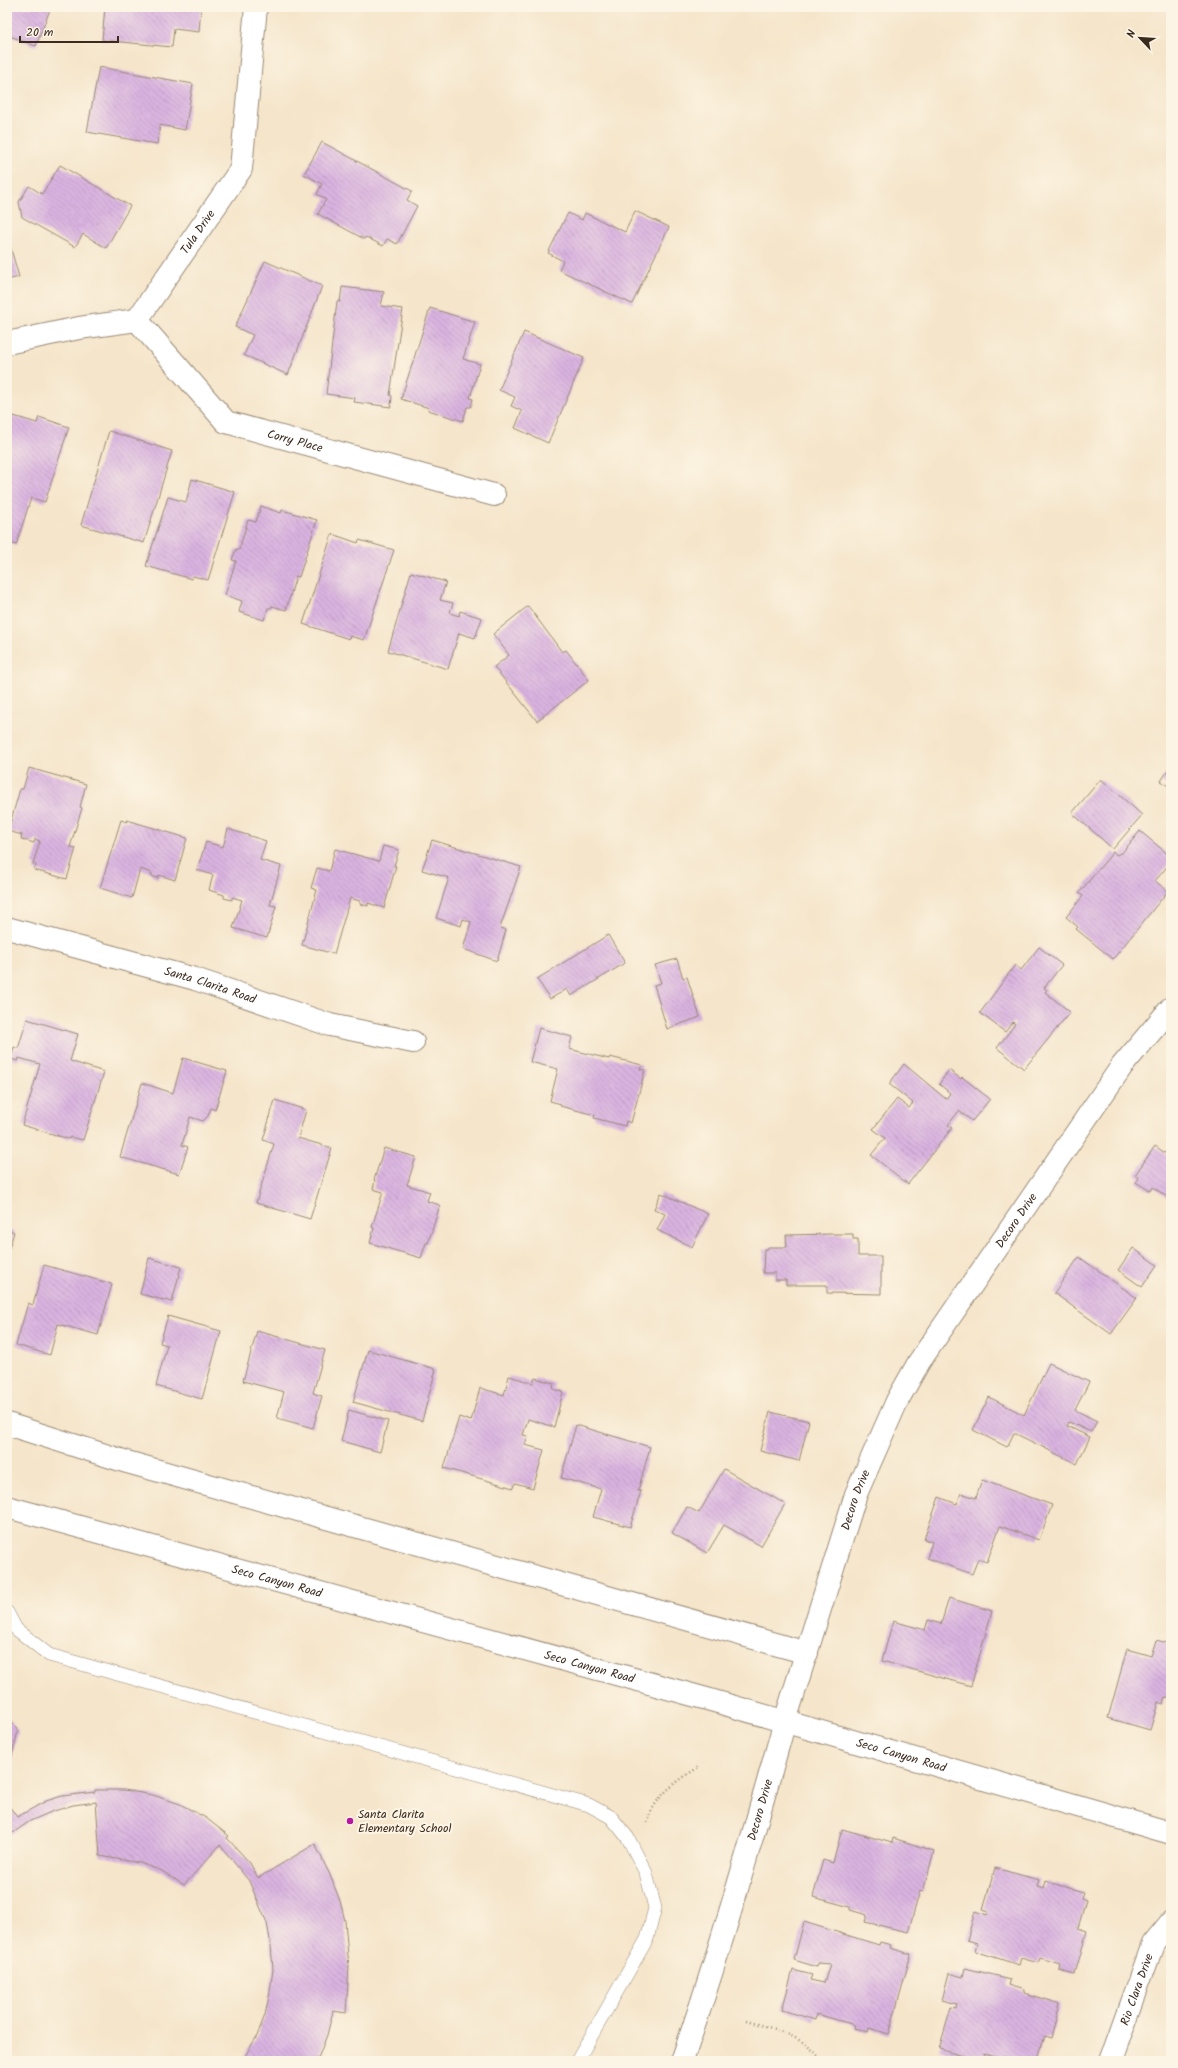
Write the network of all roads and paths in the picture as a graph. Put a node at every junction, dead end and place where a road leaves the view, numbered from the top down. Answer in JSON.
{"nodes":[{"id":1,"x":256,"y":7,"type":"edge"},
{"id":2,"x":137,"y":320,"type":"junction"},
{"id":3,"x":7,"y":343,"type":"edge"},
{"id":4,"x":494,"y":496,"type":"dead end"},
{"id":5,"x":7,"y":928,"type":"edge"},
{"id":6,"x":1171,"y":1008,"type":"edge"},
{"id":7,"x":413,"y":1042,"type":"dead end"},
{"id":8,"x":7,"y":1424,"type":"edge"},
{"id":9,"x":7,"y":1510,"type":"edge"},
{"id":10,"x":7,"y":1612,"type":"edge"},
{"id":11,"x":807,"y":1653,"type":"junction"},
{"id":12,"x":785,"y":1721,"type":"junction"},
{"id":13,"x":700,"y":1766,"type":"dead end"},
{"id":14,"x":646,"y":1828,"type":"dead end"},
{"id":15,"x":1171,"y":1833,"type":"edge"},
{"id":16,"x":1171,"y":1922,"type":"edge"},
{"id":17,"x":746,"y":2021,"type":"dead end"},
{"id":18,"x":576,"y":2061,"type":"edge"},
{"id":19,"x":682,"y":2061,"type":"edge"},
{"id":20,"x":822,"y":2061,"type":"edge"},
{"id":21,"x":1111,"y":2061,"type":"edge"}],
"edges":[{"from":1,"to":2,"type":"street","name":"Tula Drive"},
{"from":2,"to":3,"type":"street"},
{"from":2,"to":4,"type":"street","name":"Corry Place"},
{"from":5,"to":7,"type":"street","name":"Santa Clarita Road"},
{"from":6,"to":11,"type":"street","name":"Decoro Drive"},
{"from":8,"to":11,"type":"street"},
{"from":9,"to":12,"type":"street","name":"Seco Canyon Road"},
{"from":10,"to":18,"type":"lane"},
{"from":11,"to":12,"type":"street","name":"Decoro Drive"},
{"from":12,"to":15,"type":"street","name":"Seco Canyon Road"},
{"from":12,"to":19,"type":"street","name":"Decoro Drive"},
{"from":13,"to":14,"type":"path"},
{"from":16,"to":21,"type":"street","name":"Rio Clara Drive"},
{"from":17,"to":20,"type":"path"}]}
